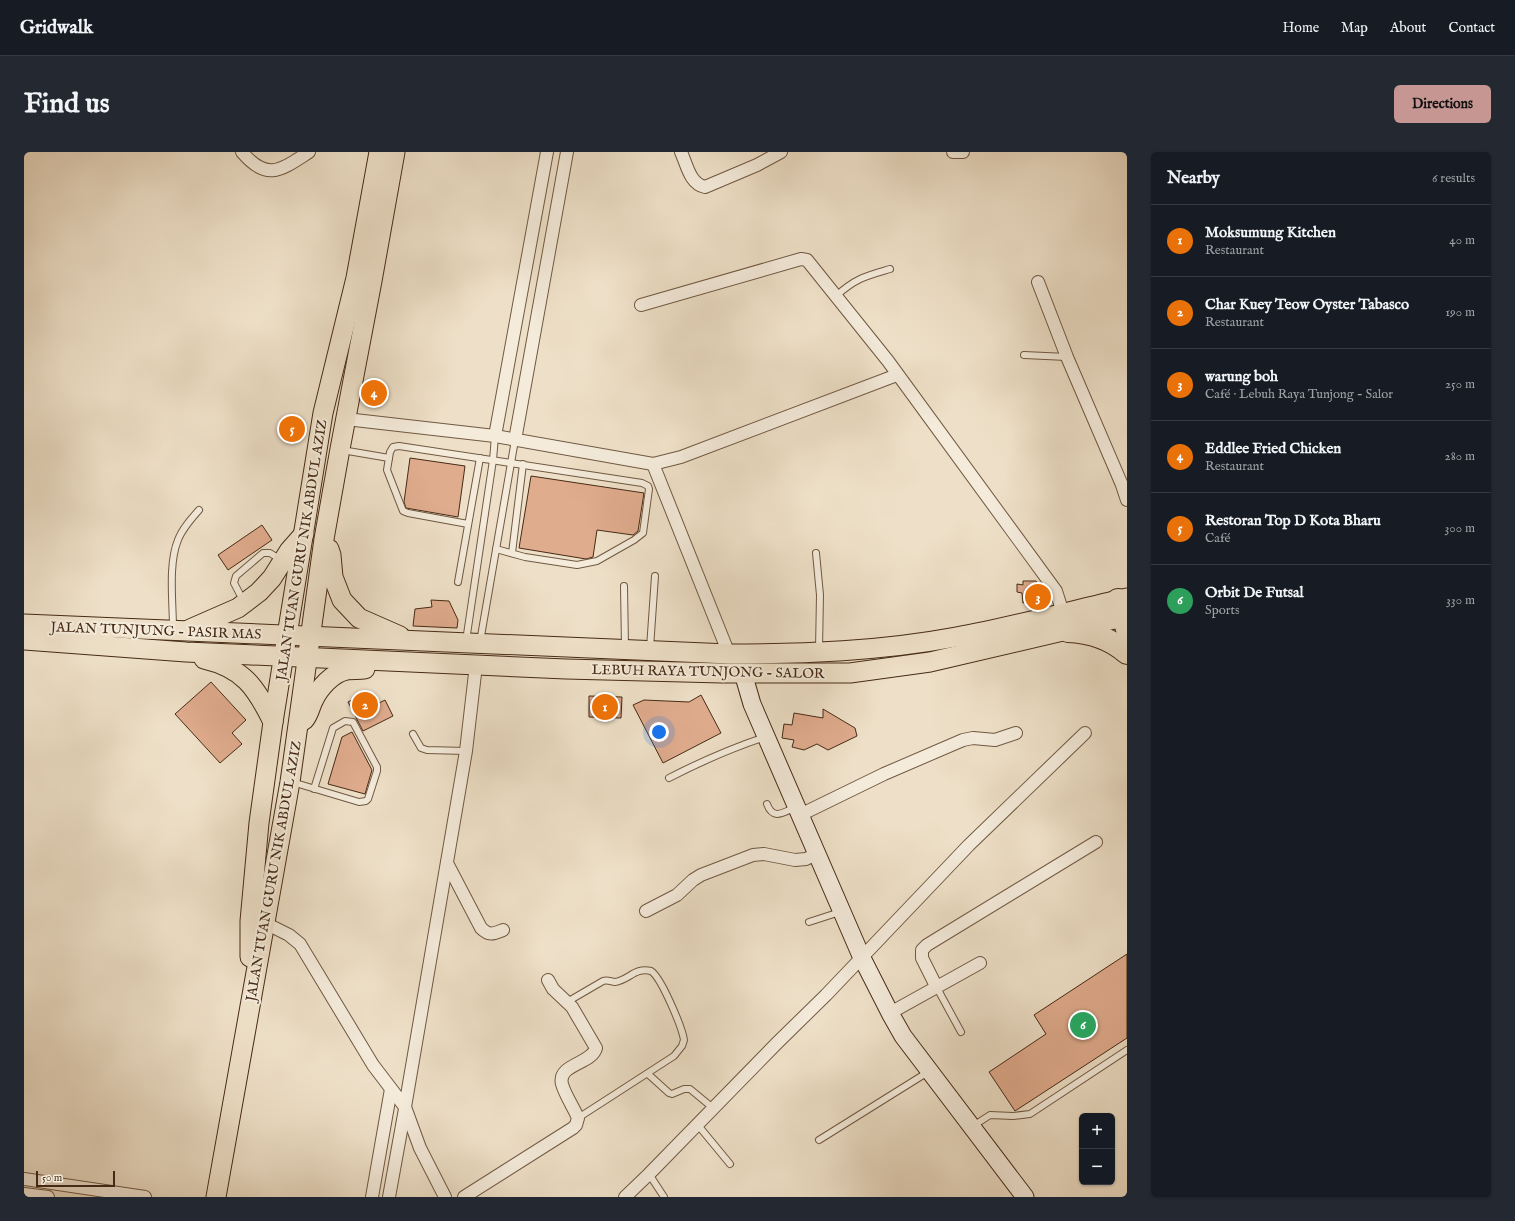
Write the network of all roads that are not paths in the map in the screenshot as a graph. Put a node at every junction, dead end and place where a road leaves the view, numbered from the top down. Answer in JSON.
{"nodes":[{"id":1,"x":242,"y":152,"type":"edge"},
{"id":2,"x":309,"y":152,"type":"edge"},
{"id":3,"x":379,"y":152,"type":"edge"},
{"id":4,"x":395,"y":152,"type":"edge"},
{"id":5,"x":547,"y":152,"type":"edge"},
{"id":6,"x":567,"y":152,"type":"edge"},
{"id":7,"x":681,"y":152,"type":"edge"},
{"id":8,"x":781,"y":152,"type":"edge"},
{"id":9,"x":953,"y":152,"type":"edge"},
{"id":10,"x":963,"y":152,"type":"edge"},
{"id":11,"x":890,"y":268,"type":"dead end"},
{"id":12,"x":1038,"y":282,"type":"dead end"},
{"id":13,"x":836,"y":296,"type":"junction"},
{"id":14,"x":641,"y":305,"type":"dead end"},
{"id":15,"x":1024,"y":355,"type":"dead end"},
{"id":16,"x":1067,"y":357,"type":"junction"},
{"id":17,"x":898,"y":375,"type":"junction"},
{"id":18,"x":346,"y":419,"type":"junction"},
{"id":19,"x":495,"y":436,"type":"junction"},
{"id":20,"x":515,"y":440,"type":"junction"},
{"id":21,"x":340,"y":449,"type":"junction"},
{"id":22,"x":389,"y":458,"type":"junction"},
{"id":23,"x":480,"y":458,"type":"junction"},
{"id":24,"x":493,"y":460,"type":"junction"},
{"id":25,"x":511,"y":462,"type":"junction"},
{"id":26,"x":523,"y":464,"type":"junction"},
{"id":27,"x":654,"y":464,"type":"junction"},
{"id":28,"x":1127,"y":500,"type":"edge"},
{"id":29,"x":199,"y":510,"type":"dead end"},
{"id":30,"x":468,"y":524,"type":"junction"},
{"id":31,"x":304,"y":534,"type":"junction"},
{"id":32,"x":324,"y":539,"type":"junction"},
{"id":33,"x":496,"y":549,"type":"junction"},
{"id":34,"x":512,"y":553,"type":"junction"},
{"id":35,"x":816,"y":553,"type":"dead end"},
{"id":36,"x":283,"y":561,"type":"junction"},
{"id":37,"x":655,"y":576,"type":"dead end"},
{"id":38,"x":458,"y":582,"type":"dead end"},
{"id":39,"x":624,"y":586,"type":"dead end"},
{"id":40,"x":244,"y":603,"type":"junction"},
{"id":41,"x":1124,"y":612,"type":"edge"},
{"id":42,"x":1066,"y":622,"type":"junction"},
{"id":43,"x":24,"y":624,"type":"edge"},
{"id":44,"x":180,"y":631,"type":"junction"},
{"id":45,"x":287,"y":635,"type":"junction"},
{"id":46,"x":310,"y":636,"type":"junction"},
{"id":47,"x":24,"y":640,"type":"edge"},
{"id":48,"x":411,"y":641,"type":"junction"},
{"id":49,"x":473,"y":643,"type":"junction"},
{"id":50,"x":625,"y":650,"type":"junction"},
{"id":51,"x":650,"y":651,"type":"junction"},
{"id":52,"x":186,"y":652,"type":"junction"},
{"id":53,"x":818,"y":653,"type":"junction"},
{"id":54,"x":1127,"y":653,"type":"edge"},
{"id":55,"x":729,"y":654,"type":"junction"},
{"id":56,"x":284,"y":656,"type":"junction"},
{"id":57,"x":308,"y":657,"type":"junction"},
{"id":58,"x":406,"y":662,"type":"junction"},
{"id":59,"x":476,"y":665,"type":"junction"},
{"id":60,"x":743,"y":673,"type":"junction"},
{"id":61,"x":273,"y":722,"type":"junction"},
{"id":62,"x":297,"y":728,"type":"junction"},
{"id":63,"x":1016,"y":733,"type":"dead end"},
{"id":64,"x":1085,"y":733,"type":"dead end"},
{"id":65,"x":413,"y":734,"type":"dead end"},
{"id":66,"x":766,"y":737,"type":"junction"},
{"id":67,"x":466,"y":750,"type":"junction"},
{"id":68,"x":669,"y":778,"type":"dead end"},
{"id":69,"x":290,"y":782,"type":"junction"},
{"id":70,"x":314,"y":789,"type":"junction"},
{"id":71,"x":767,"y":804,"type":"dead end"},
{"id":72,"x":799,"y":811,"type":"junction"},
{"id":73,"x":1096,"y":842,"type":"dead end"},
{"id":74,"x":816,"y":854,"type":"junction"},
{"id":75,"x":447,"y":863,"type":"junction"},
{"id":76,"x":646,"y":911,"type":"dead end"},
{"id":77,"x":841,"y":911,"type":"junction"},
{"id":78,"x":809,"y":922,"type":"dead end"},
{"id":79,"x":265,"y":924,"type":"junction"},
{"id":80,"x":504,"y":930,"type":"dead end"},
{"id":81,"x":862,"y":958,"type":"junction"},
{"id":82,"x":980,"y":963,"type":"dead end"},
{"id":83,"x":548,"y":980,"type":"dead end"},
{"id":84,"x":937,"y":988,"type":"junction"},
{"id":85,"x":567,"y":1002,"type":"junction"},
{"id":86,"x":890,"y":1013,"type":"junction"},
{"id":87,"x":248,"y":1014,"type":"junction"},
{"id":88,"x":961,"y":1032,"type":"dead end"},
{"id":89,"x":1127,"y":1050,"type":"edge"},
{"id":90,"x":929,"y":1071,"type":"junction"},
{"id":91,"x":648,"y":1074,"type":"junction"},
{"id":92,"x":398,"y":1098,"type":"junction"},
{"id":93,"x":713,"y":1108,"type":"junction"},
{"id":94,"x":578,"y":1118,"type":"junction"},
{"id":95,"x":697,"y":1124,"type":"junction"},
{"id":96,"x":971,"y":1127,"type":"junction"},
{"id":97,"x":819,"y":1140,"type":"dead end"},
{"id":98,"x":730,"y":1164,"type":"dead end"},
{"id":99,"x":649,"y":1174,"type":"junction"},
{"id":100,"x":24,"y":1179,"type":"edge"},
{"id":101,"x":24,"y":1194,"type":"edge"},
{"id":102,"x":215,"y":1196,"type":"edge"},
{"id":103,"x":48,"y":1197,"type":"edge"},
{"id":104,"x":145,"y":1197,"type":"edge"},
{"id":105,"x":372,"y":1197,"type":"edge"},
{"id":106,"x":389,"y":1197,"type":"edge"},
{"id":107,"x":444,"y":1197,"type":"edge"},
{"id":108,"x":464,"y":1197,"type":"edge"},
{"id":109,"x":625,"y":1197,"type":"edge"},
{"id":110,"x":664,"y":1197,"type":"edge"},
{"id":111,"x":1025,"y":1197,"type":"edge"}],
"edges":[{"from":1,"to":2,"type":"street"},
{"from":3,"to":31,"type":"main road","name":"JALAN TUAN GURU NIK ABDUL AZIZ"},
{"from":4,"to":18,"type":"main road","name":"JALAN TUAN GURU NIK ABDUL AZIZ"},
{"from":5,"to":19,"type":"street"},
{"from":6,"to":20,"type":"street"},
{"from":7,"to":8,"type":"street"},
{"from":9,"to":10,"type":"street"},
{"from":11,"to":13,"type":"lane"},
{"from":12,"to":16,"type":"street"},
{"from":13,"to":14,"type":"street"},
{"from":13,"to":17,"type":"street"},
{"from":15,"to":16,"type":"lane"},
{"from":16,"to":28,"type":"street"},
{"from":17,"to":27,"type":"street"},
{"from":17,"to":42,"type":"street"},
{"from":18,"to":19,"type":"street"},
{"from":18,"to":21,"type":"main road","name":"JALAN TUAN GURU NIK ABDUL AZIZ"},
{"from":19,"to":20,"type":"street"},
{"from":19,"to":24,"type":"lane"},
{"from":20,"to":25,"type":"lane"},
{"from":20,"to":27,"type":"street"},
{"from":21,"to":22,"type":"lane"},
{"from":21,"to":32,"type":"main road","name":"JALAN TUAN GURU NIK ABDUL AZIZ"},
{"from":22,"to":23,"type":"lane"},
{"from":22,"to":30,"type":"lane"},
{"from":23,"to":24,"type":"lane"},
{"from":23,"to":30,"type":"lane"},
{"from":24,"to":25,"type":"lane"},
{"from":24,"to":49,"type":"lane"},
{"from":25,"to":26,"type":"lane"},
{"from":25,"to":33,"type":"lane"},
{"from":26,"to":34,"type":"lane"},
{"from":26,"to":34,"type":"lane"},
{"from":27,"to":55,"type":"street"},
{"from":29,"to":44,"type":"lane"},
{"from":30,"to":38,"type":"lane"},
{"from":31,"to":36,"type":"main road"},
{"from":31,"to":45,"type":"main road","name":"JALAN TUAN GURU NIK ABDUL AZIZ"},
{"from":32,"to":46,"type":"main road","name":"JALAN TUAN GURU NIK ABDUL AZIZ"},
{"from":32,"to":48,"type":"main road"},
{"from":33,"to":34,"type":"lane"},
{"from":33,"to":49,"type":"lane"},
{"from":35,"to":53,"type":"lane"},
{"from":36,"to":40,"type":"main road"},
{"from":36,"to":40,"type":"lane"},
{"from":37,"to":51,"type":"lane"},
{"from":39,"to":50,"type":"lane"},
{"from":40,"to":44,"type":"main road"},
{"from":41,"to":42,"type":"main road","name":"LEBUH RAYA TUNJONG - SALOR"},
{"from":42,"to":53,"type":"main road","name":"LEBUH RAYA TUNJONG - SALOR"},
{"from":42,"to":54,"type":"highway"},
{"from":42,"to":60,"type":"main road","name":"LEBUH RAYA TUNJONG - SALOR"},
{"from":43,"to":44,"type":"main road","name":"JALAN TUNJUNG - PASIR MAS"},
{"from":44,"to":45,"type":"main road","name":"JALAN TUNJUNG - PASIR MAS"},
{"from":45,"to":46,"type":"main road","name":"LEBUH RAYA TUNJONG - SALOR"},
{"from":45,"to":56,"type":"main road","name":"JALAN TUAN GURU NIK ABDUL AZIZ"},
{"from":46,"to":48,"type":"main road","name":"LEBUH RAYA TUNJONG - SALOR"},
{"from":46,"to":57,"type":"main road","name":"JALAN TUAN GURU NIK ABDUL AZIZ"},
{"from":47,"to":52,"type":"main road","name":"JALAN TUNJUNG - PASIR MAS"},
{"from":48,"to":49,"type":"main road","name":"LEBUH RAYA TUNJONG - SALOR"},
{"from":49,"to":50,"type":"main road","name":"LEBUH RAYA TUNJONG - SALOR"},
{"from":50,"to":51,"type":"main road","name":"LEBUH RAYA TUNJONG - SALOR"},
{"from":51,"to":55,"type":"main road","name":"LEBUH RAYA TUNJONG - SALOR"},
{"from":52,"to":56,"type":"main road","name":"JALAN TUNJUNG - PASIR MAS"},
{"from":52,"to":61,"type":"main road"},
{"from":53,"to":55,"type":"main road","name":"LEBUH RAYA TUNJONG - SALOR"},
{"from":56,"to":57,"type":"main road","name":"LEBUH RAYA TUNJONG - SALOR"},
{"from":56,"to":61,"type":"main road","name":"JALAN TUAN GURU NIK ABDUL AZIZ"},
{"from":57,"to":58,"type":"main road","name":"LEBUH RAYA TUNJONG - SALOR"},
{"from":57,"to":62,"type":"main road","name":"JALAN TUAN GURU NIK ABDUL AZIZ"},
{"from":58,"to":59,"type":"main road","name":"LEBUH RAYA TUNJONG - SALOR"},
{"from":58,"to":62,"type":"main road"},
{"from":59,"to":60,"type":"main road","name":"LEBUH RAYA TUNJONG - SALOR"},
{"from":59,"to":67,"type":"street"},
{"from":60,"to":66,"type":"main road"},
{"from":61,"to":87,"type":"main road","name":"JALAN TUAN GURU NIK ABDUL AZIZ"},
{"from":62,"to":69,"type":"main road","name":"JALAN TUAN GURU NIK ABDUL AZIZ"},
{"from":63,"to":72,"type":"street"},
{"from":64,"to":81,"type":"street"},
{"from":65,"to":67,"type":"lane"},
{"from":66,"to":68,"type":"lane"},
{"from":66,"to":72,"type":"main road"},
{"from":67,"to":75,"type":"street"},
{"from":69,"to":70,"type":"lane"},
{"from":69,"to":79,"type":"main road","name":"JALAN TUAN GURU NIK ABDUL AZIZ"},
{"from":70,"to":70,"type":"lane"},
{"from":71,"to":72,"type":"lane"},
{"from":72,"to":74,"type":"main road"},
{"from":73,"to":84,"type":"street"},
{"from":74,"to":76,"type":"street"},
{"from":74,"to":77,"type":"main road"},
{"from":75,"to":80,"type":"street"},
{"from":75,"to":92,"type":"street"},
{"from":77,"to":78,"type":"lane"},
{"from":77,"to":81,"type":"main road"},
{"from":79,"to":87,"type":"main road","name":"JALAN TUAN GURU NIK ABDUL AZIZ"},
{"from":79,"to":92,"type":"street"},
{"from":81,"to":86,"type":"main road"},
{"from":81,"to":93,"type":"street"},
{"from":82,"to":84,"type":"street"},
{"from":83,"to":85,"type":"street"},
{"from":84,"to":86,"type":"street"},
{"from":84,"to":88,"type":"lane"},
{"from":85,"to":91,"type":"lane"},
{"from":85,"to":94,"type":"street"},
{"from":86,"to":90,"type":"main road"},
{"from":87,"to":102,"type":"main road"},
{"from":89,"to":96,"type":"lane"},
{"from":90,"to":96,"type":"main road"},
{"from":90,"to":97,"type":"lane"},
{"from":91,"to":93,"type":"lane"},
{"from":91,"to":94,"type":"lane"},
{"from":92,"to":105,"type":"street"},
{"from":92,"to":106,"type":"street"},
{"from":92,"to":107,"type":"street"},
{"from":93,"to":95,"type":"street"},
{"from":94,"to":108,"type":"street"},
{"from":95,"to":98,"type":"lane"},
{"from":95,"to":99,"type":"street"},
{"from":96,"to":111,"type":"main road"},
{"from":99,"to":109,"type":"street"},
{"from":99,"to":110,"type":"lane"},
{"from":100,"to":104,"type":"street"},
{"from":101,"to":103,"type":"street"}]}
